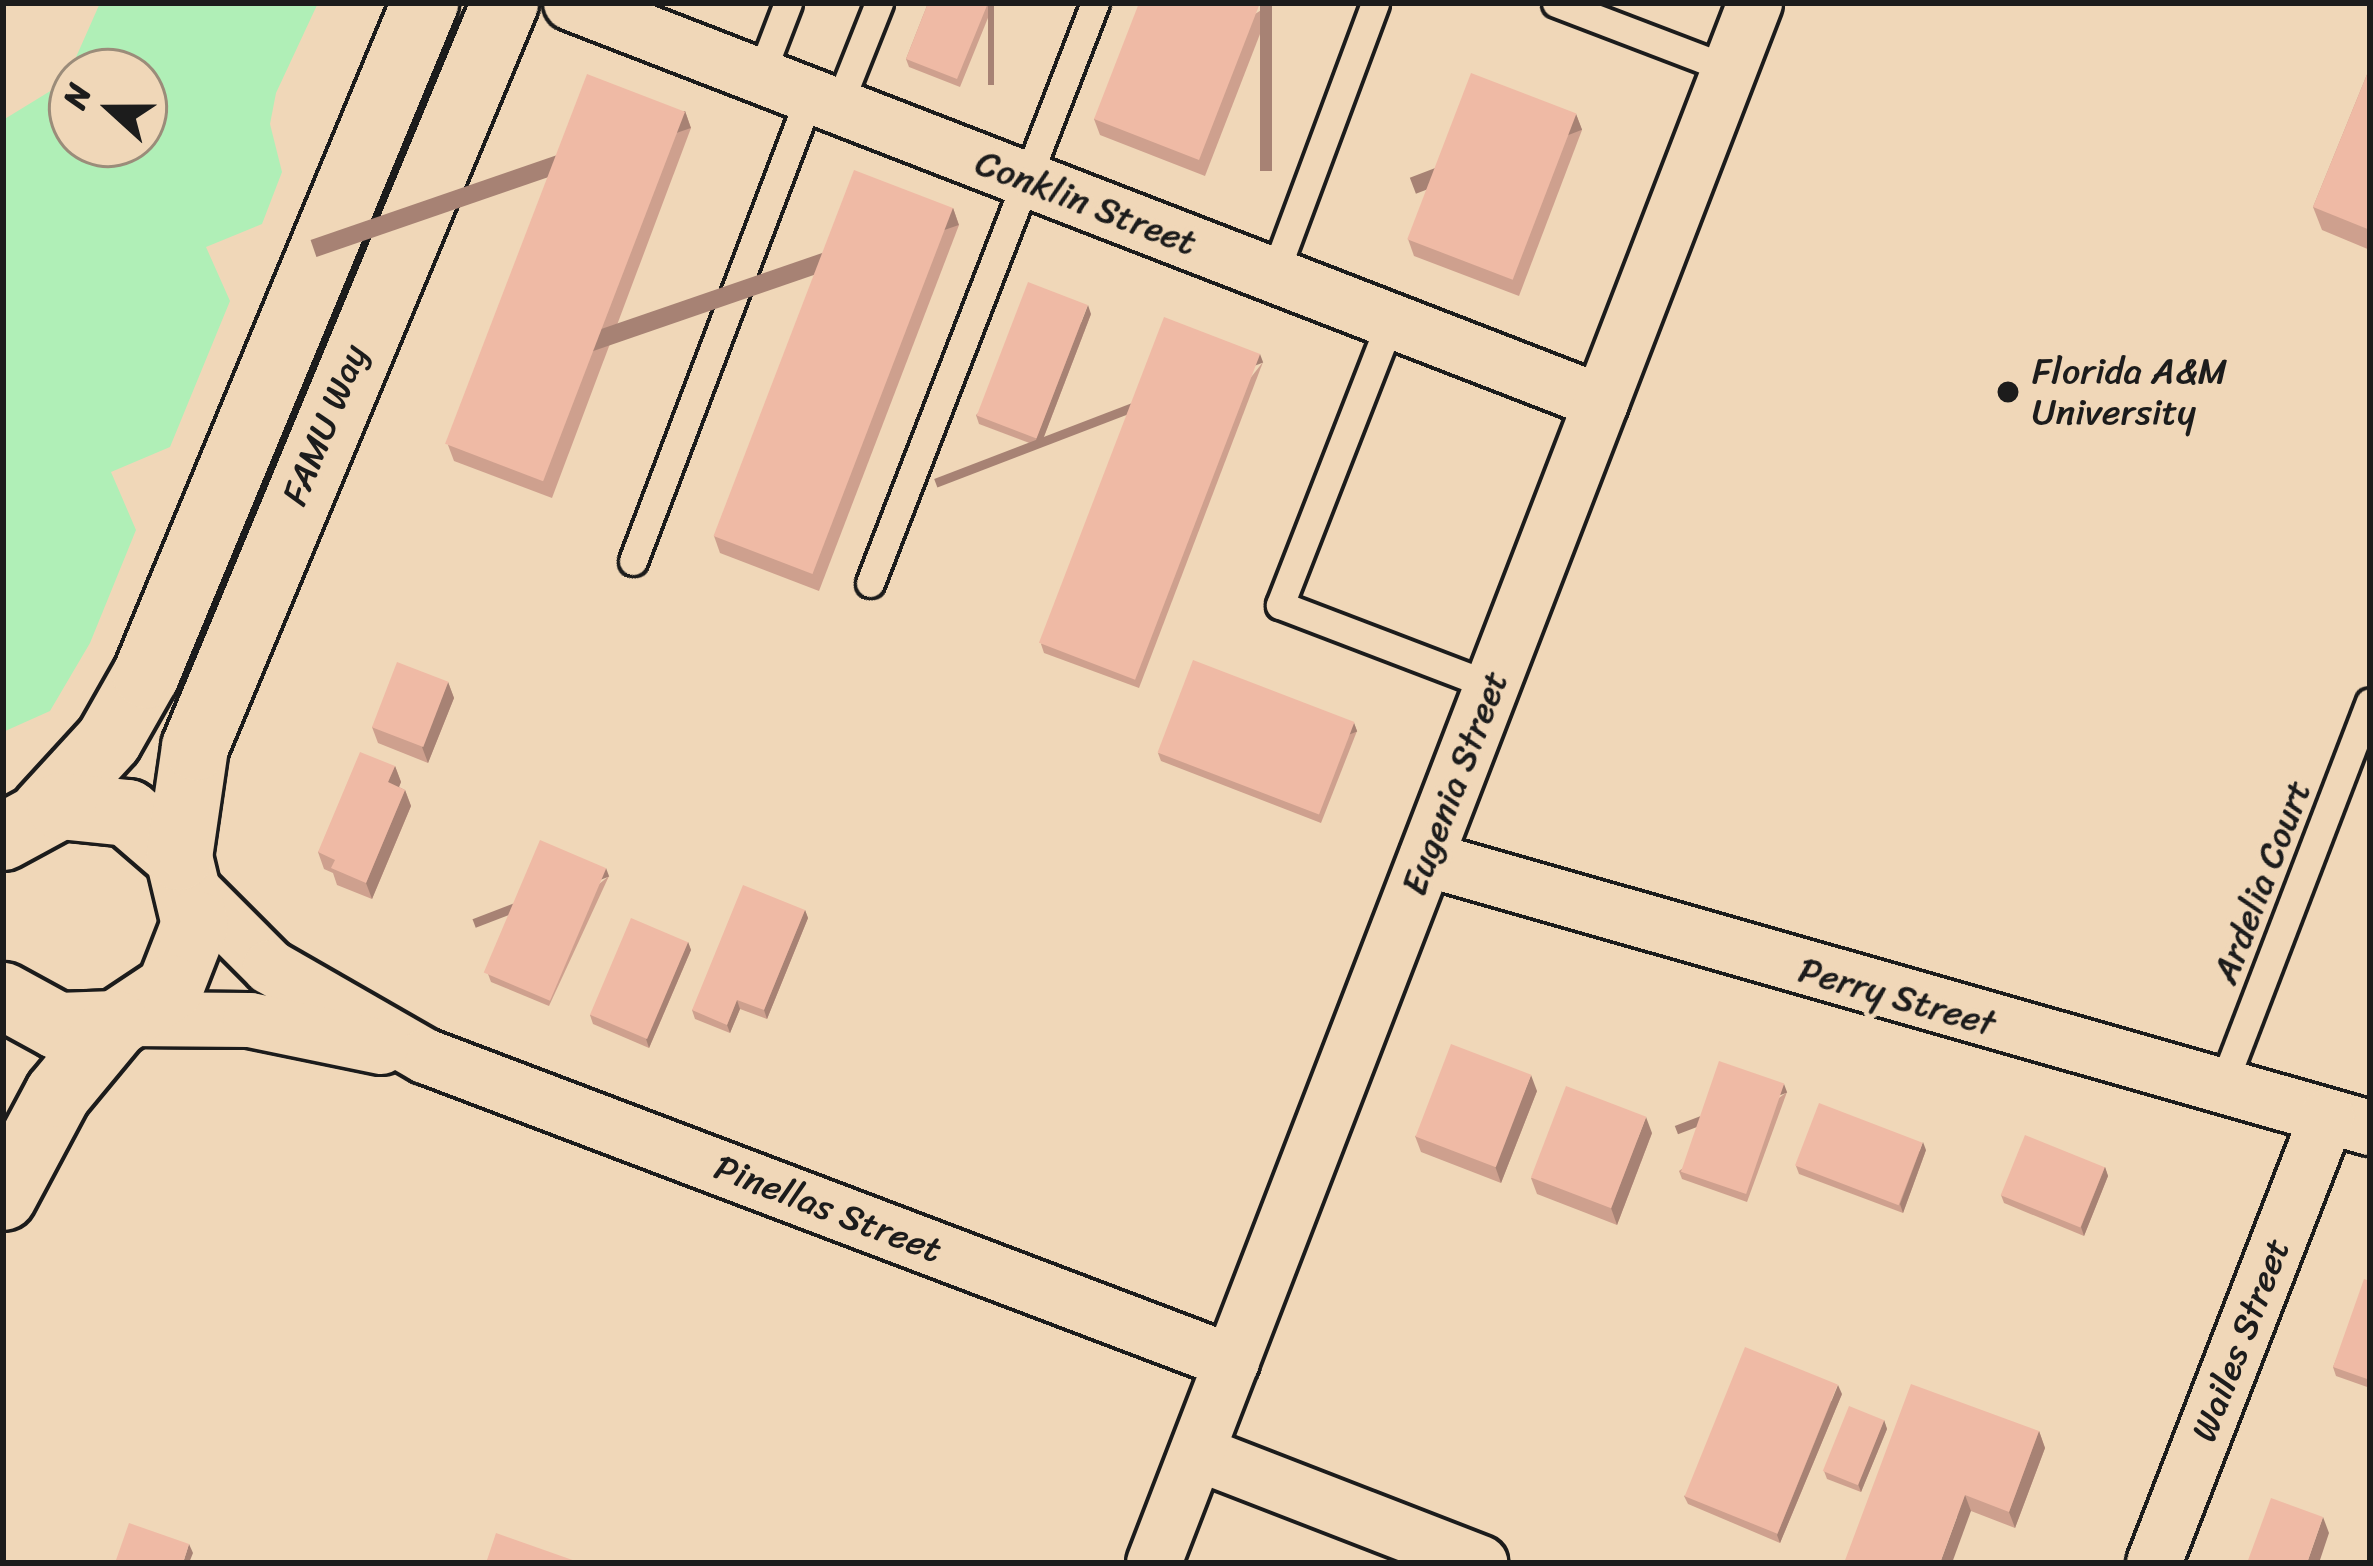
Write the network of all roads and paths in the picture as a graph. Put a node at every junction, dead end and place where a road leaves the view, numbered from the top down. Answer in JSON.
{"nodes":[{"id":1,"x":425,"y":3,"type":"edge"},
{"id":2,"x":505,"y":3,"type":"edge"},
{"id":3,"x":571,"y":3,"type":"edge"},
{"id":4,"x":788,"y":3,"type":"edge"},
{"id":5,"x":879,"y":3,"type":"edge"},
{"id":6,"x":1095,"y":3,"type":"edge"},
{"id":7,"x":1375,"y":3,"type":"edge"},
{"id":8,"x":1556,"y":3,"type":"edge"},
{"id":9,"x":1755,"y":3,"type":"edge"},
{"id":10,"x":1729,"y":69,"type":"junction"},
{"id":11,"x":803,"y":93,"type":"junction"},
{"id":12,"x":1026,"y":179,"type":"junction"},
{"id":13,"x":1274,"y":275,"type":"junction"},
{"id":14,"x":1391,"y":320,"type":"junction"},
{"id":15,"x":1601,"y":402,"type":"junction"},
{"id":16,"x":633,"y":561,"type":"dead end"},
{"id":17,"x":870,"y":584,"type":"dead end"},
{"id":18,"x":1492,"y":686,"type":"junction"},
{"id":19,"x":2370,"y":702,"type":"edge"},
{"id":20,"x":21,"y":819,"type":"edge"},
{"id":21,"x":1426,"y":859,"type":"junction"},
{"id":22,"x":186,"y":873,"type":"junction"},
{"id":23,"x":3,"y":996,"type":"edge"},
{"id":24,"x":122,"y":1022,"type":"junction"},
{"id":25,"x":424,"y":1056,"type":"junction"},
{"id":26,"x":2222,"y":1088,"type":"junction"},
{"id":27,"x":2348,"y":1122,"type":"edge"},
{"id":28,"x":3,"y":1197,"type":"edge"},
{"id":29,"x":1232,"y":1362,"type":"junction"},
{"id":30,"x":1197,"y":1453,"type":"junction"},
{"id":31,"x":1154,"y":1563,"type":"edge"},
{"id":32,"x":1480,"y":1563,"type":"edge"},
{"id":33,"x":2154,"y":1563,"type":"edge"}],
"edges":[{"from":1,"to":20,"type":"street","name":"FAMU Way"},
{"from":2,"to":22,"type":"street","name":"FAMU Way"},
{"from":3,"to":11,"type":"street","name":"Conklin Street"},
{"from":4,"to":11,"type":"lane"},
{"from":5,"to":11,"type":"lane"},
{"from":6,"to":12,"type":"lane"},
{"from":7,"to":13,"type":"lane"},
{"from":8,"to":10,"type":"lane"},
{"from":9,"to":10,"type":"street","name":"Eugenia Street"},
{"from":10,"to":15,"type":"street","name":"Eugenia Street"},
{"from":11,"to":12,"type":"street","name":"Conklin Street"},
{"from":11,"to":16,"type":"lane"},
{"from":12,"to":13,"type":"street","name":"Conklin Street"},
{"from":12,"to":17,"type":"lane"},
{"from":13,"to":14,"type":"street","name":"Conklin Street"},
{"from":14,"to":15,"type":"street","name":"Conklin Street"},
{"from":14,"to":18,"type":"lane"},
{"from":15,"to":18,"type":"street","name":"Eugenia Street"},
{"from":18,"to":21,"type":"street","name":"Eugenia Street"},
{"from":19,"to":26,"type":"lane","name":"Ardelia Court"},
{"from":20,"to":22,"type":"street","name":"FAMU Way"},
{"from":21,"to":26,"type":"street","name":"Perry Street"},
{"from":21,"to":29,"type":"street","name":"Eugenia Street"},
{"from":22,"to":24,"type":"street","name":"FAMU Way"},
{"from":22,"to":25,"type":"street","name":"Pinellas Street"},
{"from":23,"to":24,"type":"street"},
{"from":24,"to":25,"type":"street","name":"Pinellas Street"},
{"from":24,"to":28,"type":"street","name":"FAMU Way"},
{"from":25,"to":29,"type":"street","name":"Pinellas Street"},
{"from":26,"to":27,"type":"street","name":"Perry Street"},
{"from":27,"to":33,"type":"street","name":"Wailes Street"},
{"from":29,"to":30,"type":"street","name":"Eugenia Street"},
{"from":30,"to":31,"type":"street","name":"Eugenia Street"},
{"from":30,"to":32,"type":"street"}]}
